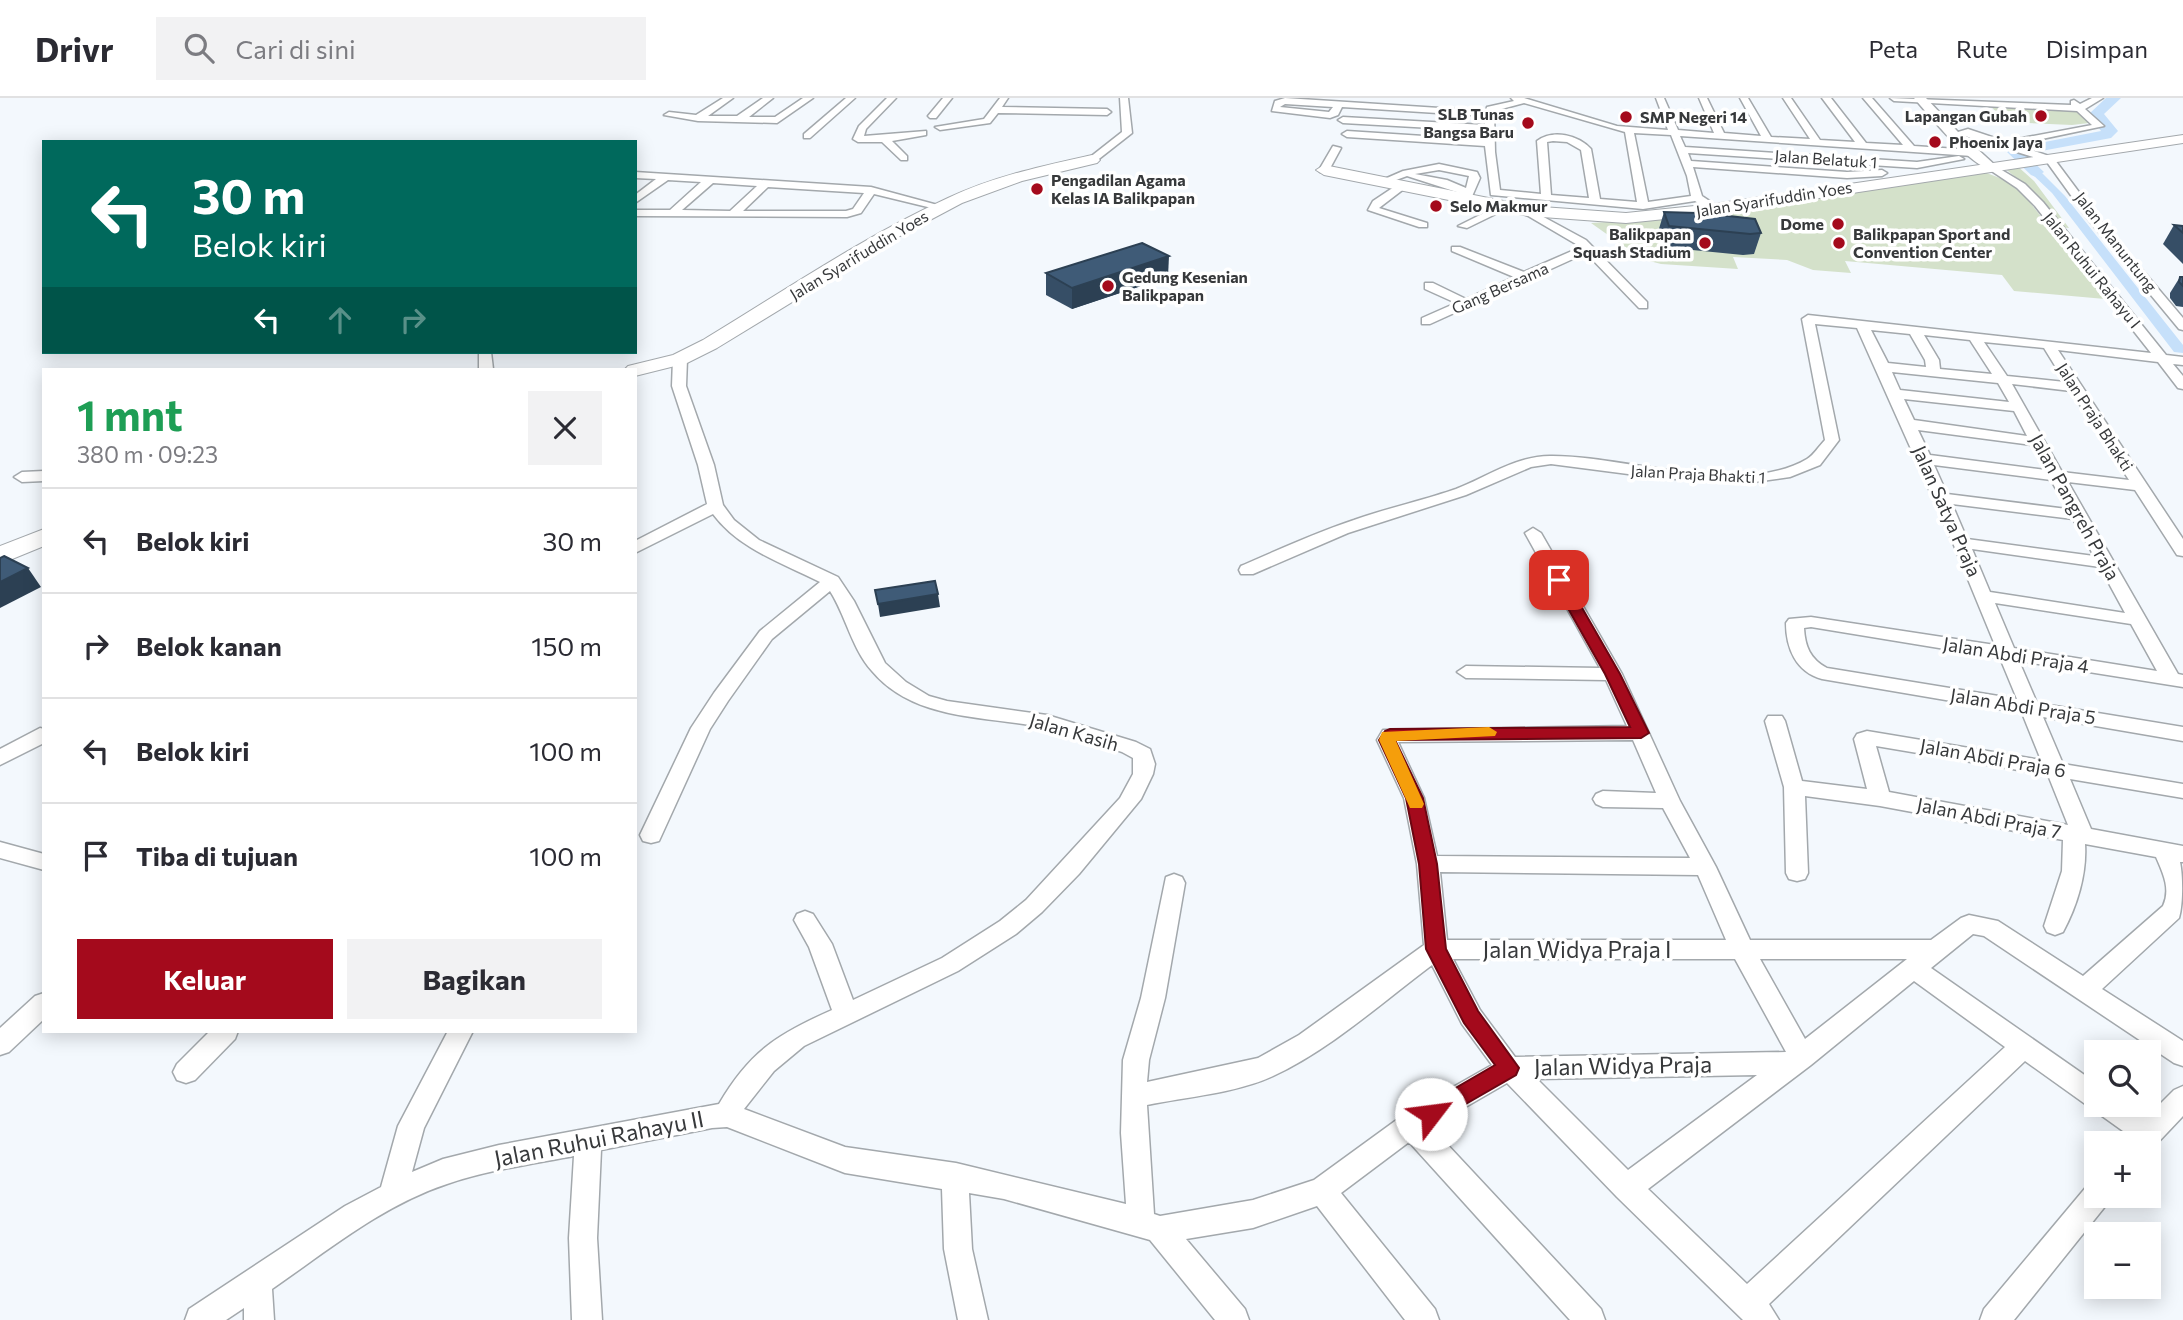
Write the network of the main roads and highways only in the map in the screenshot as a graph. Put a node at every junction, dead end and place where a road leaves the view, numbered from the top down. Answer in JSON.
{"nodes":[{"id":1,"x":1920,"y":98,"type":"edge"},
{"id":2,"x":1934,"y":99,"type":"edge"},
{"id":3,"x":1964,"y":132,"type":"junction"},
{"id":4,"x":2183,"y":139,"type":"edge"},
{"id":5,"x":2040,"y":157,"type":"junction"},
{"id":6,"x":1092,"y":160,"type":"road end"},
{"id":7,"x":1990,"y":166,"type":"junction"},
{"id":8,"x":1324,"y":170,"type":"road end"},
{"id":9,"x":637,"y":370,"type":"edge"},
{"id":10,"x":42,"y":537,"type":"edge"},
{"id":11,"x":0,"y":556,"type":"edge"}],
"edges":[{"from":1,"to":7,"type":"main road"},
{"from":2,"to":3,"type":"main road"},
{"from":3,"to":5,"type":"main road"},
{"from":3,"to":7,"type":"main road"},
{"from":4,"to":5,"type":"highway","name":"Jalan Syarifuddin Yoes"},
{"from":5,"to":7,"type":"highway","name":"Jalan Syarifuddin Yoes"},
{"from":6,"to":9,"type":"highway","name":"Jalan Syarifuddin Yoes"},
{"from":7,"to":8,"type":"highway","name":"Jalan Syarifuddin Yoes"},
{"from":10,"to":11,"type":"highway"}]}
